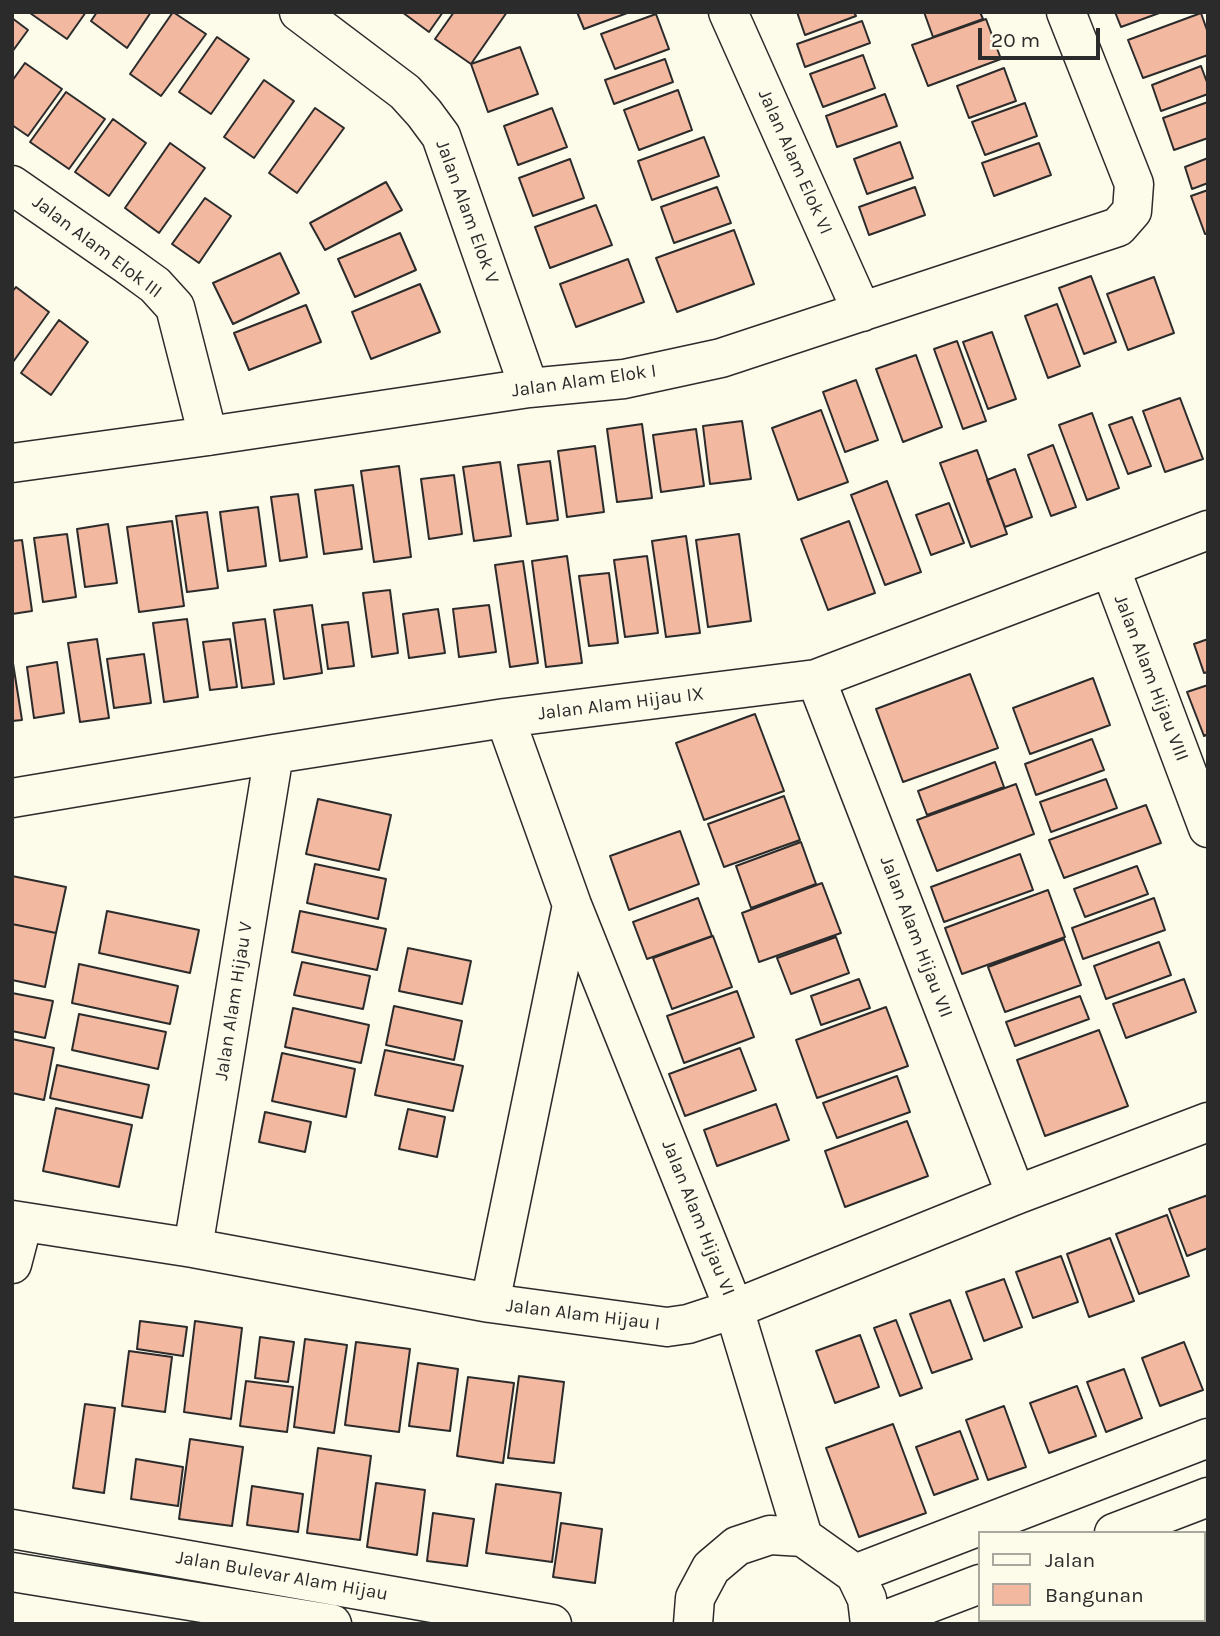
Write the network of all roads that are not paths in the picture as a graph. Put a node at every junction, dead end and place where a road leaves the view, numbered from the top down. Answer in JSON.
{"nodes":[{"id":1,"x":299,"y":12,"type":"edge"},
{"id":2,"x":729,"y":12,"type":"edge"},
{"id":3,"x":1066,"y":12,"type":"edge"},
{"id":4,"x":12,"y":185,"type":"edge"},
{"id":5,"x":862,"y":312,"type":"junction"},
{"id":6,"x":529,"y":388,"type":"junction"},
{"id":7,"x":208,"y":436,"type":"junction"},
{"id":8,"x":12,"y":463,"type":"edge"},
{"id":9,"x":1208,"y":530,"type":"edge"},
{"id":10,"x":1110,"y":567,"type":"junction"},
{"id":11,"x":816,"y":679,"type":"junction"},
{"id":12,"x":505,"y":718,"type":"junction"},
{"id":13,"x":274,"y":754,"type":"junction"},
{"id":14,"x":12,"y":798,"type":"edge"},
{"id":15,"x":1208,"y":828,"type":"edge"},
{"id":16,"x":572,"y":905,"type":"junction"},
{"id":17,"x":1208,"y":1122,"type":"edge"},
{"id":18,"x":1016,"y":1195,"type":"junction"},
{"id":19,"x":17,"y":1221,"type":"edge"},
{"id":20,"x":193,"y":1248,"type":"junction"},
{"id":21,"x":12,"y":1264,"type":"edge"},
{"id":22,"x":490,"y":1303,"type":"junction"},
{"id":23,"x":734,"y":1309,"type":"junction"},
{"id":24,"x":1208,"y":1437,"type":"edge"},
{"id":25,"x":1208,"y":1497,"type":"edge"},
{"id":26,"x":12,"y":1529,"type":"edge"},
{"id":27,"x":1119,"y":1531,"type":"edge"},
{"id":28,"x":803,"y":1537,"type":"junction"},
{"id":29,"x":12,"y":1572,"type":"edge"},
{"id":30,"x":855,"y":1574,"type":"junction"},
{"id":31,"x":978,"y":1585,"type":"edge"},
{"id":32,"x":332,"y":1624,"type":"edge"},
{"id":33,"x":552,"y":1624,"type":"edge"},
{"id":34,"x":693,"y":1624,"type":"edge"},
{"id":35,"x":872,"y":1624,"type":"edge"}],
"edges":[{"from":1,"to":6,"type":"street","name":"Jalan Alam Elok V"},
{"from":2,"to":5,"type":"street","name":"Jalan Alam Elok VI"},
{"from":3,"to":5,"type":"street","name":"Jalan Alam Elok I"},
{"from":4,"to":7,"type":"street","name":"Jalan Alam Elok III"},
{"from":5,"to":6,"type":"street","name":"Jalan Alam Elok I"},
{"from":6,"to":7,"type":"street","name":"Jalan Alam Elok I"},
{"from":7,"to":8,"type":"street","name":"Jalan Alam Elok I"},
{"from":9,"to":10,"type":"street","name":"Jalan Alam Hijau IX"},
{"from":10,"to":11,"type":"street","name":"Jalan Alam Hijau IX"},
{"from":10,"to":15,"type":"street","name":"Jalan Alam Hijau VIII"},
{"from":11,"to":12,"type":"street","name":"Jalan Alam Hijau IX"},
{"from":11,"to":18,"type":"street","name":"Jalan Alam Hijau VII"},
{"from":12,"to":13,"type":"street","name":"Jalan Alam Hijau IX"},
{"from":12,"to":16,"type":"street","name":"Jalan Alam Hijau VI"},
{"from":13,"to":14,"type":"street","name":"Jalan Alam Hijau IX"},
{"from":13,"to":20,"type":"street","name":"Jalan Alam Hijau V"},
{"from":16,"to":22,"type":"street"},
{"from":16,"to":23,"type":"street","name":"Jalan Alam Hijau VI"},
{"from":17,"to":18,"type":"street","name":"Jalan Alam Hijau I"},
{"from":18,"to":23,"type":"street","name":"Jalan Alam Hijau I"},
{"from":19,"to":20,"type":"street","name":"Jalan Alam Hijau I"},
{"from":19,"to":21,"type":"street"},
{"from":20,"to":22,"type":"street","name":"Jalan Alam Hijau I"},
{"from":22,"to":23,"type":"street","name":"Jalan Alam Hijau I"},
{"from":23,"to":28,"type":"street","name":"Jalan Alam Hijau VI"},
{"from":24,"to":30,"type":"street"},
{"from":25,"to":27,"type":"street"},
{"from":26,"to":33,"type":"street","name":"Jalan Bulevar Alam Hijau"},
{"from":28,"to":30,"type":"street"},
{"from":28,"to":34,"type":"street"},
{"from":29,"to":32,"type":"street","name":"Jalan Bulevar Alam Hijau"},
{"from":30,"to":35,"type":"street"},
{"from":31,"to":35,"type":"street"}]}
